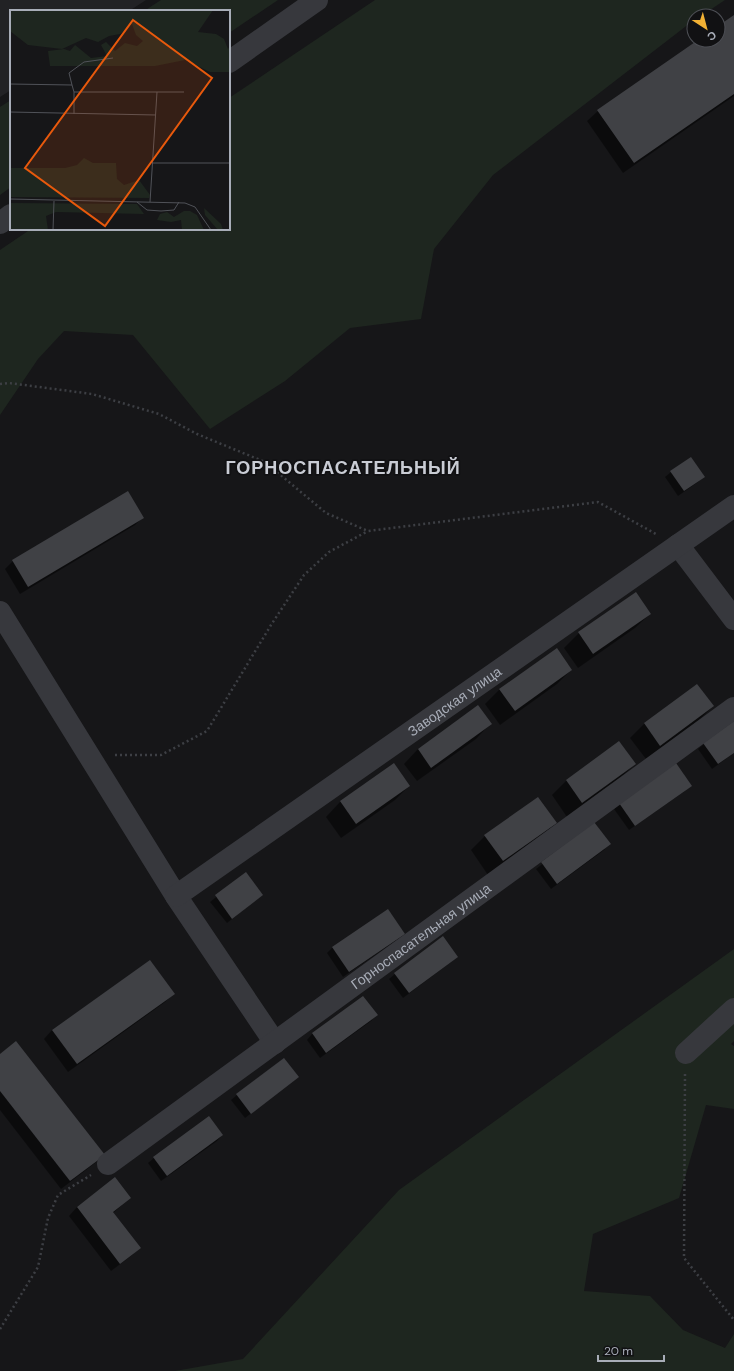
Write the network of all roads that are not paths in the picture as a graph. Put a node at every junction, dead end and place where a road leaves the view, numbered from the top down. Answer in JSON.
{"nodes":[{"id":1,"x":318,"y":0,"type":"edge"},
{"id":2,"x":230,"y":61,"type":"edge"},
{"id":3,"x":10,"y":216,"type":"edge"},
{"id":4,"x":0,"y":223,"type":"edge"},
{"id":5,"x":734,"y":506,"type":"edge"},
{"id":6,"x":678,"y":545,"type":"junction"},
{"id":7,"x":0,"y":612,"type":"edge"},
{"id":8,"x":734,"y":619,"type":"edge"},
{"id":9,"x":734,"y":708,"type":"edge"},
{"id":10,"x":176,"y":896,"type":"junction"},
{"id":11,"x":734,"y":1009,"type":"edge"},
{"id":12,"x":275,"y":1043,"type":"junction"},
{"id":13,"x":686,"y":1053,"type":"road end"},
{"id":14,"x":108,"y":1164,"type":"road end"}],
"edges":[{"from":1,"to":2,"type":"street"},
{"from":3,"to":4,"type":"street"},
{"from":5,"to":6,"type":"street","name":"Заводская улица"},
{"from":6,"to":8,"type":"street"},
{"from":6,"to":10,"type":"street","name":"Заводская улица"},
{"from":7,"to":10,"type":"street"},
{"from":9,"to":12,"type":"street","name":"Горноспасательная улица"},
{"from":10,"to":12,"type":"street"},
{"from":11,"to":13,"type":"street"},
{"from":12,"to":14,"type":"street","name":"Горноспасательная улица"}]}
